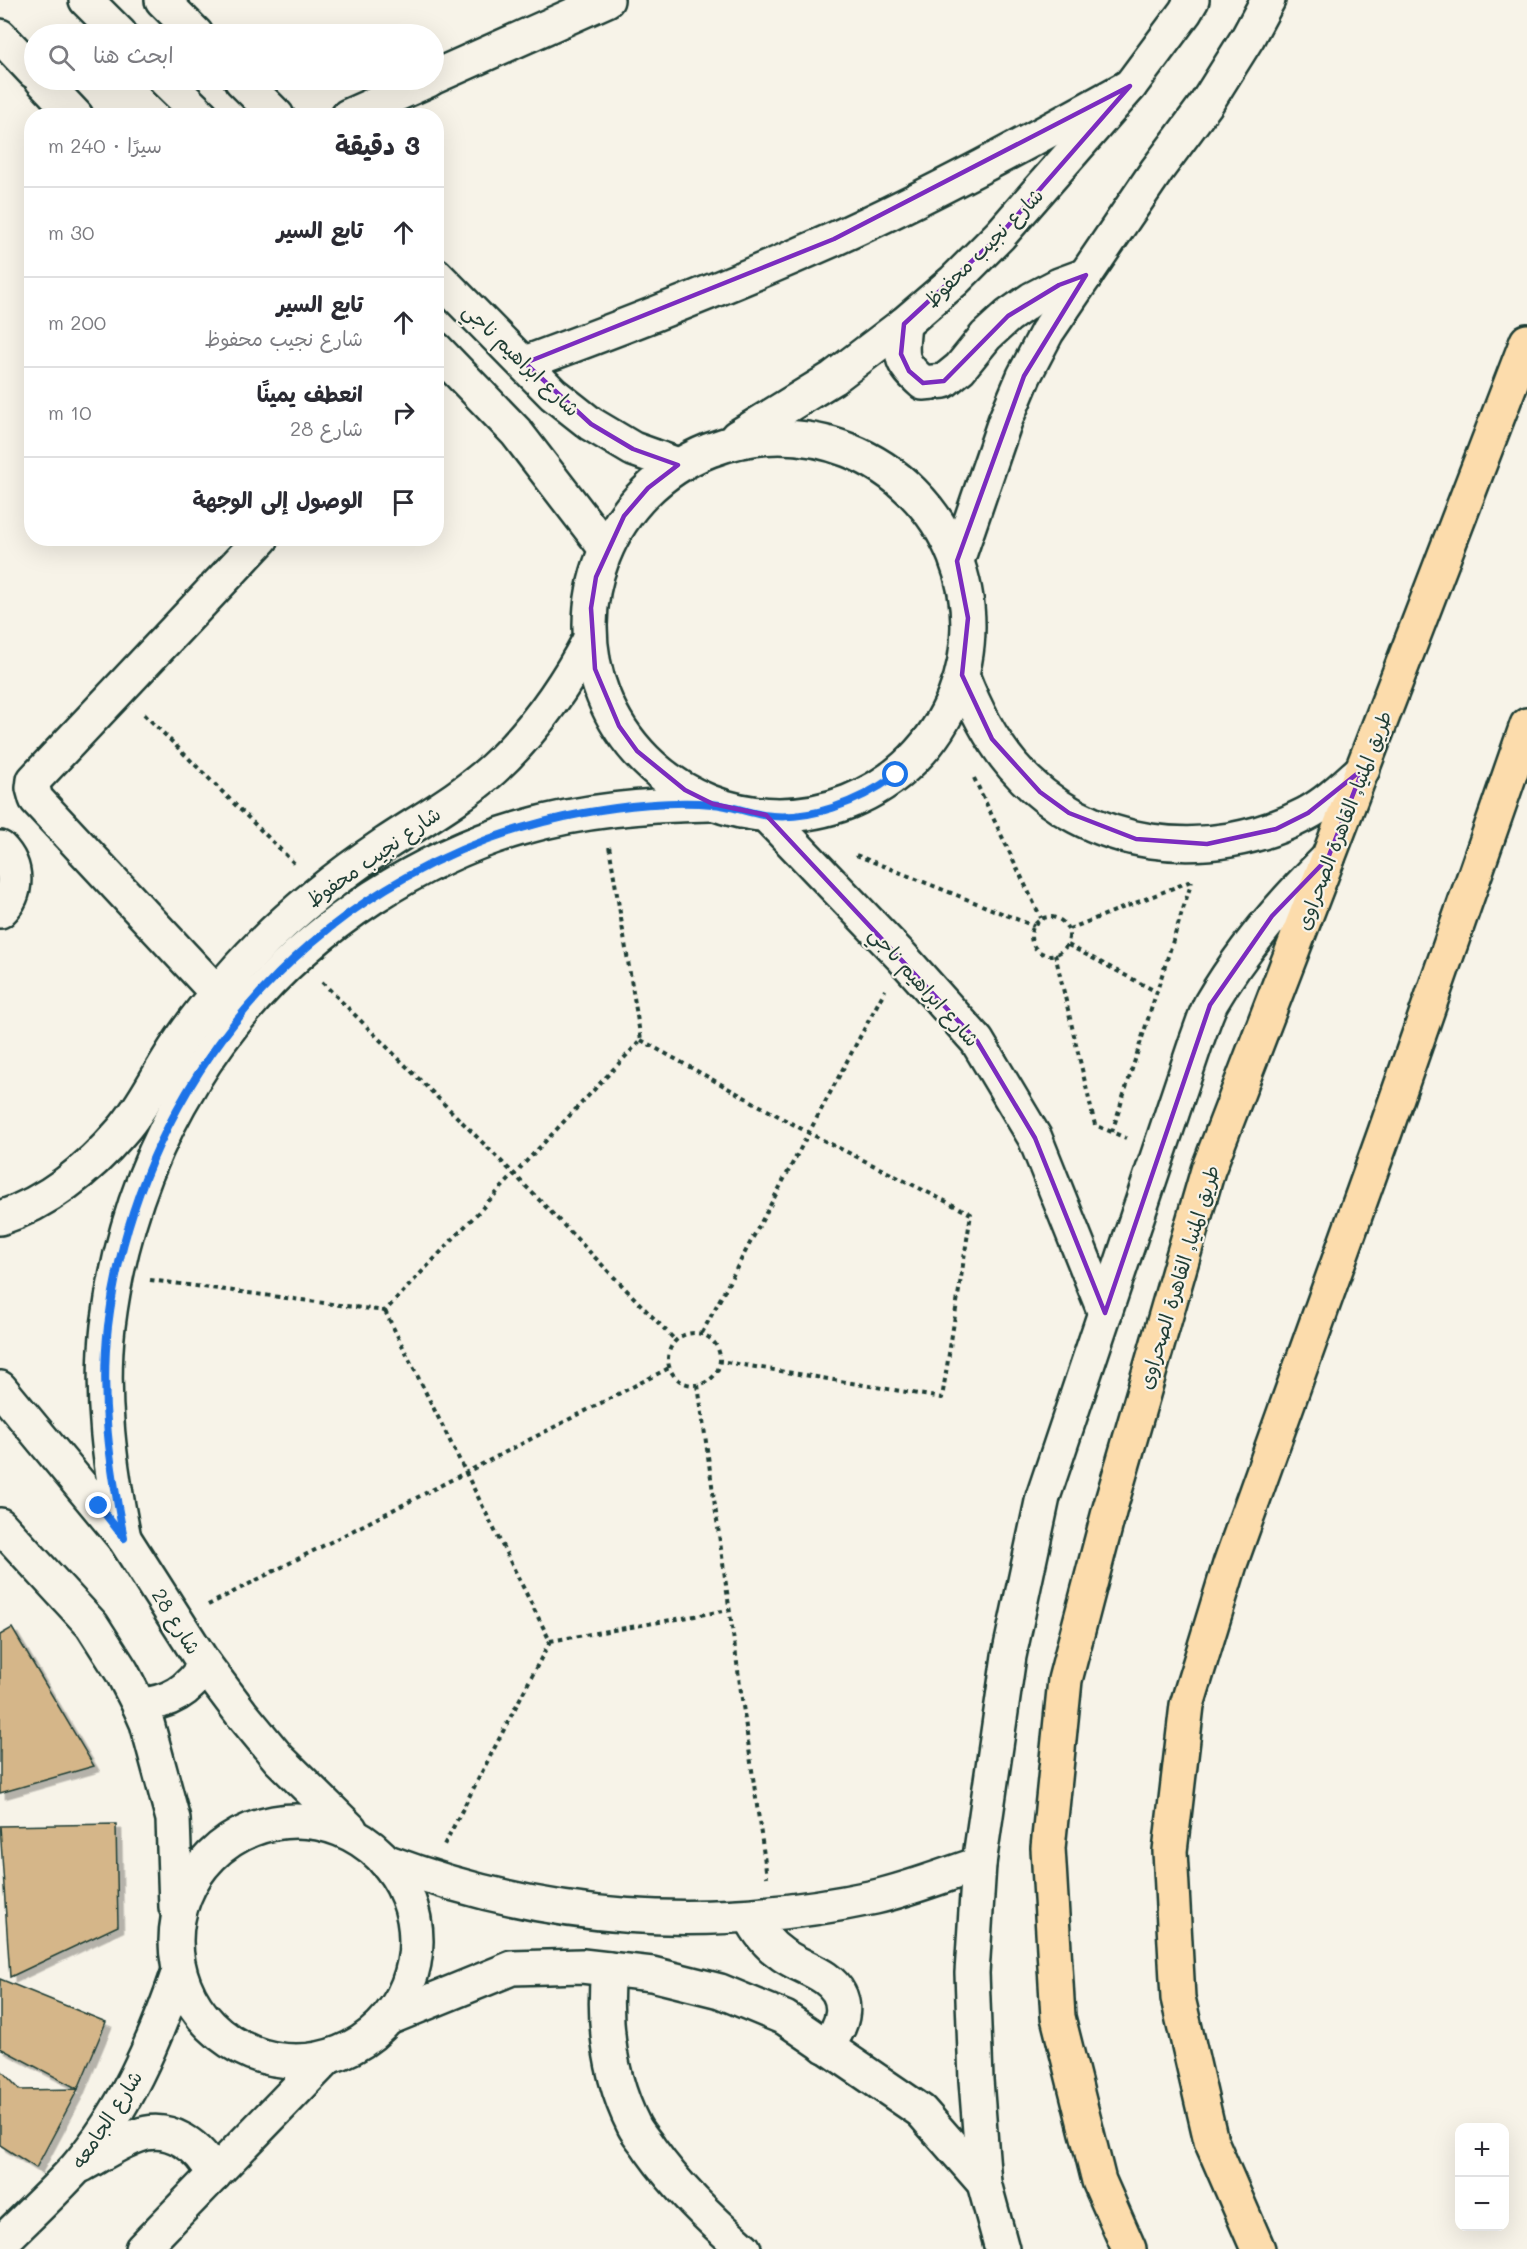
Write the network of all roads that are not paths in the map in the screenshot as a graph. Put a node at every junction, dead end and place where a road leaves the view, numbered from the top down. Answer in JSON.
{"nodes":[{"id":1,"x":86,"y":0,"type":"edge"},
{"id":2,"x":162,"y":0,"type":"edge"},
{"id":3,"x":607,"y":0,"type":"edge"},
{"id":4,"x":1192,"y":0,"type":"edge"},
{"id":5,"x":1268,"y":0,"type":"edge"},
{"id":6,"x":110,"y":24,"type":"edge"},
{"id":7,"x":186,"y":24,"type":"edge"},
{"id":8,"x":0,"y":36,"type":"edge"},
{"id":9,"x":24,"y":61,"type":"edge"},
{"id":10,"x":444,"y":73,"type":"edge"},
{"id":11,"x":1130,"y":86,"type":"junction"},
{"id":12,"x":51,"y":90,"type":"edge"},
{"id":13,"x":175,"y":90,"type":"edge"},
{"id":14,"x":251,"y":90,"type":"edge"},
{"id":15,"x":406,"y":90,"type":"edge"},
{"id":16,"x":68,"y":108,"type":"edge"},
{"id":17,"x":194,"y":108,"type":"edge"},
{"id":18,"x":269,"y":108,"type":"edge"},
{"id":19,"x":366,"y":108,"type":"edge"},
{"id":20,"x":1086,"y":275,"type":"junction"},
{"id":21,"x":444,"y":283,"type":"edge"},
{"id":22,"x":904,"y":324,"type":"junction"},
{"id":23,"x":1527,"y":340,"type":"edge"},
{"id":24,"x":444,"y":357,"type":"edge"},
{"id":25,"x":525,"y":363,"type":"junction"},
{"id":26,"x":728,"y":443,"type":"junction"},
{"id":27,"x":678,"y":465,"type":"junction"},
{"id":28,"x":255,"y":546,"type":"edge"},
{"id":29,"x":606,"y":549,"type":"junction"},
{"id":30,"x":957,"y":561,"type":"junction"},
{"id":31,"x":590,"y":639,"type":"junction"},
{"id":32,"x":962,"y":675,"type":"junction"},
{"id":33,"x":1527,"y":725,"type":"edge"},
{"id":34,"x":1363,"y":769,"type":"junction"},
{"id":35,"x":713,"y":804,"type":"junction"},
{"id":36,"x":766,"y":815,"type":"junction"},
{"id":37,"x":0,"y":848,"type":"edge"},
{"id":38,"x":1328,"y":858,"type":"junction"},
{"id":39,"x":0,"y":911,"type":"edge"},
{"id":40,"x":217,"y":993,"type":"junction"},
{"id":41,"x":0,"y":1218,"type":"edge"},
{"id":42,"x":1105,"y":1313,"type":"junction"},
{"id":43,"x":0,"y":1388,"type":"edge"},
{"id":44,"x":0,"y":1525,"type":"edge"},
{"id":45,"x":124,"y":1538,"type":"junction"},
{"id":46,"x":205,"y":1665,"type":"junction"},
{"id":47,"x":139,"y":1705,"type":"junction"},
{"id":48,"x":375,"y":1852,"type":"junction"},
{"id":49,"x":979,"y":1864,"type":"junction"},
{"id":50,"x":761,"y":1915,"type":"junction"},
{"id":51,"x":177,"y":1918,"type":"junction"},
{"id":52,"x":608,"y":1969,"type":"junction"},
{"id":53,"x":179,"y":1971,"type":"junction"},
{"id":54,"x":389,"y":2018,"type":"junction"},
{"id":55,"x":825,"y":2046,"type":"junction"},
{"id":56,"x":326,"y":2059,"type":"junction"},
{"id":57,"x":75,"y":2168,"type":"junction"},
{"id":58,"x":214,"y":2175,"type":"junction"},
{"id":59,"x":984,"y":2183,"type":"junction"},
{"id":60,"x":0,"y":2244,"type":"edge"},
{"id":61,"x":142,"y":2249,"type":"edge"},
{"id":62,"x":744,"y":2249,"type":"edge"},
{"id":63,"x":1002,"y":2249,"type":"edge"},
{"id":64,"x":1129,"y":2249,"type":"edge"},
{"id":65,"x":1258,"y":2249,"type":"edge"}],
"edges":[{"from":1,"to":6,"type":"street"},
{"from":2,"to":7,"type":"street"},
{"from":3,"to":10,"type":"street"},
{"from":4,"to":11,"type":"street","name":"شارع نجيب محفوظ"},
{"from":5,"to":20,"type":"street"},
{"from":8,"to":9,"type":"street"},
{"from":11,"to":22,"type":"street","name":"شارع نجيب محفوظ"},
{"from":11,"to":25,"type":"street"},
{"from":12,"to":16,"type":"street"},
{"from":13,"to":17,"type":"street"},
{"from":14,"to":18,"type":"street"},
{"from":15,"to":19,"type":"street"},
{"from":20,"to":22,"type":"street"},
{"from":20,"to":30,"type":"street"},
{"from":21,"to":25,"type":"street","name":"شارع ابراهيم ناجي"},
{"from":22,"to":26,"type":"street","name":"شارع نجيب محفوظ"},
{"from":23,"to":34,"type":"highway","name":"طريق المنيا, القاهرة الصحراوى"},
{"from":24,"to":29,"type":"street"},
{"from":25,"to":27,"type":"street","name":"شارع ابراهيم ناجي"},
{"from":26,"to":27,"type":"street"},
{"from":26,"to":30,"type":"street"},
{"from":27,"to":29,"type":"street"},
{"from":28,"to":40,"type":"street"},
{"from":29,"to":31,"type":"street"},
{"from":30,"to":32,"type":"street"},
{"from":31,"to":35,"type":"street"},
{"from":31,"to":40,"type":"street","name":"شارع نجيب محفوظ"},
{"from":32,"to":34,"type":"street"},
{"from":32,"to":36,"type":"street"},
{"from":33,"to":65,"type":"highway"},
{"from":34,"to":38,"type":"highway","name":"طريق المنيا, القاهرة الصحراوى"},
{"from":35,"to":36,"type":"street"},
{"from":35,"to":45,"type":"street","name":"شارع نجيب محفوظ"},
{"from":36,"to":42,"type":"street","name":"شارع ابراهيم ناجي"},
{"from":37,"to":39,"type":"street"},
{"from":38,"to":42,"type":"street"},
{"from":38,"to":64,"type":"highway","name":"طريق المنيا, القاهرة الصحراوى"},
{"from":40,"to":41,"type":"street","name":"شارع نجيب محفوظ"},
{"from":42,"to":49,"type":"street"},
{"from":43,"to":45,"type":"street","name":"شارع 28"},
{"from":44,"to":47,"type":"street"},
{"from":45,"to":46,"type":"street","name":"شارع 28"},
{"from":46,"to":47,"type":"street"},
{"from":46,"to":48,"type":"street","name":"شارع 28"},
{"from":47,"to":51,"type":"street"},
{"from":48,"to":50,"type":"street"},
{"from":48,"to":51,"type":"street"},
{"from":48,"to":54,"type":"street"},
{"from":49,"to":50,"type":"street"},
{"from":49,"to":59,"type":"street"},
{"from":50,"to":55,"type":"street"},
{"from":51,"to":53,"type":"street"},
{"from":52,"to":54,"type":"street"},
{"from":52,"to":55,"type":"street"},
{"from":52,"to":62,"type":"street"},
{"from":53,"to":56,"type":"street"},
{"from":53,"to":57,"type":"street","name":"شارع الجامعه"},
{"from":54,"to":56,"type":"street"},
{"from":55,"to":59,"type":"street"},
{"from":56,"to":58,"type":"street"},
{"from":57,"to":58,"type":"street"},
{"from":57,"to":60,"type":"street","name":"شارع الجامعه"},
{"from":58,"to":61,"type":"street"},
{"from":59,"to":63,"type":"street"}]}
